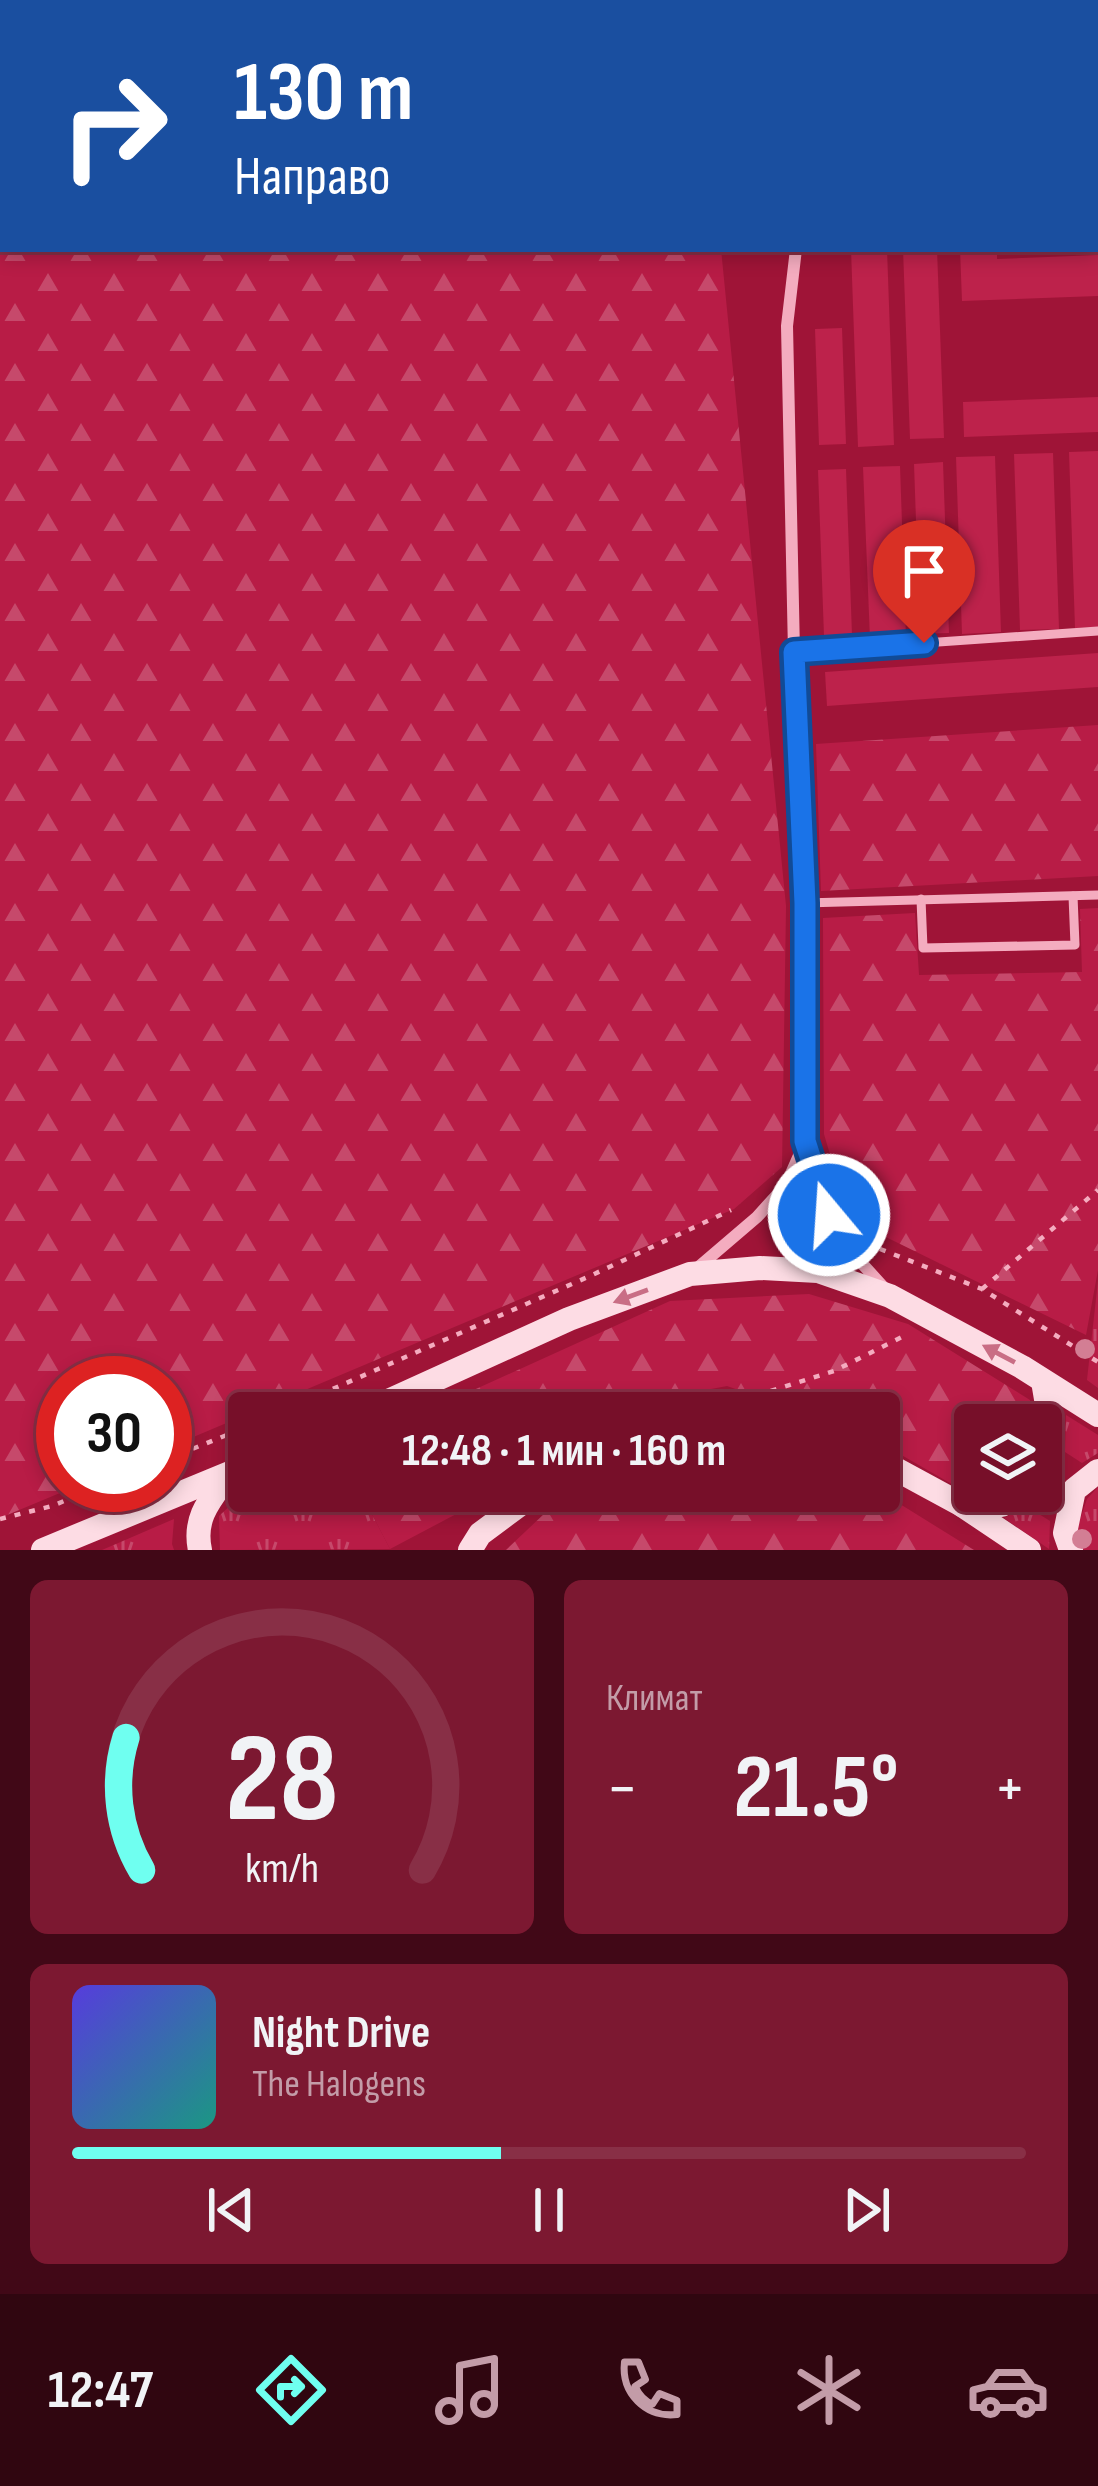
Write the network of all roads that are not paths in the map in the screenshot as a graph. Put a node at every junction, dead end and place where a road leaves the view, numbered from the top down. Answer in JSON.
{"nodes":[{"id":1,"x":796,"y":252,"type":"edge"},
{"id":2,"x":1098,"y":631,"type":"edge"},
{"id":3,"x":794,"y":652,"type":"junction"},
{"id":4,"x":1073,"y":896,"type":"junction"},
{"id":5,"x":1098,"y":896,"type":"edge"},
{"id":6,"x":921,"y":899,"type":"junction"},
{"id":7,"x":805,"y":903,"type":"junction"},
{"id":8,"x":805,"y":1141,"type":"junction"},
{"id":9,"x":690,"y":1274,"type":"junction"},
{"id":10,"x":890,"y":1296,"type":"junction"},
{"id":11,"x":1043,"y":1382,"type":"junction"},
{"id":12,"x":408,"y":1392,"type":"edge"},
{"id":13,"x":1047,"y":1404,"type":"edge"},
{"id":14,"x":1098,"y":1415,"type":"edge"},
{"id":15,"x":900,"y":1471,"type":"edge"},
{"id":16,"x":1098,"y":1471,"type":"edge"},
{"id":17,"x":228,"y":1474,"type":"edge"},
{"id":18,"x":228,"y":1481,"type":"edge"},
{"id":19,"x":954,"y":1501,"type":"edge"},
{"id":20,"x":512,"y":1512,"type":"edge"},
{"id":21,"x":972,"y":1512,"type":"edge"},
{"id":22,"x":475,"y":1542,"type":"edge"},
{"id":23,"x":44,"y":1550,"type":"edge"},
{"id":24,"x":200,"y":1550,"type":"edge"},
{"id":25,"x":445,"y":1550,"type":"edge"},
{"id":26,"x":1029,"y":1550,"type":"edge"},
{"id":27,"x":1071,"y":1550,"type":"edge"}],
"edges":[{"from":1,"to":3,"type":"street"},
{"from":2,"to":3,"type":"lane"},
{"from":3,"to":7,"type":"street"},
{"from":4,"to":5,"type":"lane"},
{"from":4,"to":6,"type":"lane"},
{"from":4,"to":6,"type":"lane"},
{"from":6,"to":7,"type":"lane"},
{"from":7,"to":8,"type":"street"},
{"from":8,"to":9,"type":"street"},
{"from":8,"to":10,"type":"street"},
{"from":9,"to":10,"type":"street"},
{"from":9,"to":12,"type":"street","one_way":true},
{"from":11,"to":10,"type":"street","one_way":true},
{"from":11,"to":13,"type":"street"},
{"from":11,"to":14,"type":"street"},
{"from":15,"to":19,"type":"street"},
{"from":16,"to":27,"type":"street"},
{"from":17,"to":23,"type":"street"},
{"from":18,"to":24,"type":"street"},
{"from":20,"to":22,"type":"street"},
{"from":21,"to":26,"type":"street"},
{"from":22,"to":25,"type":"street"}]}
